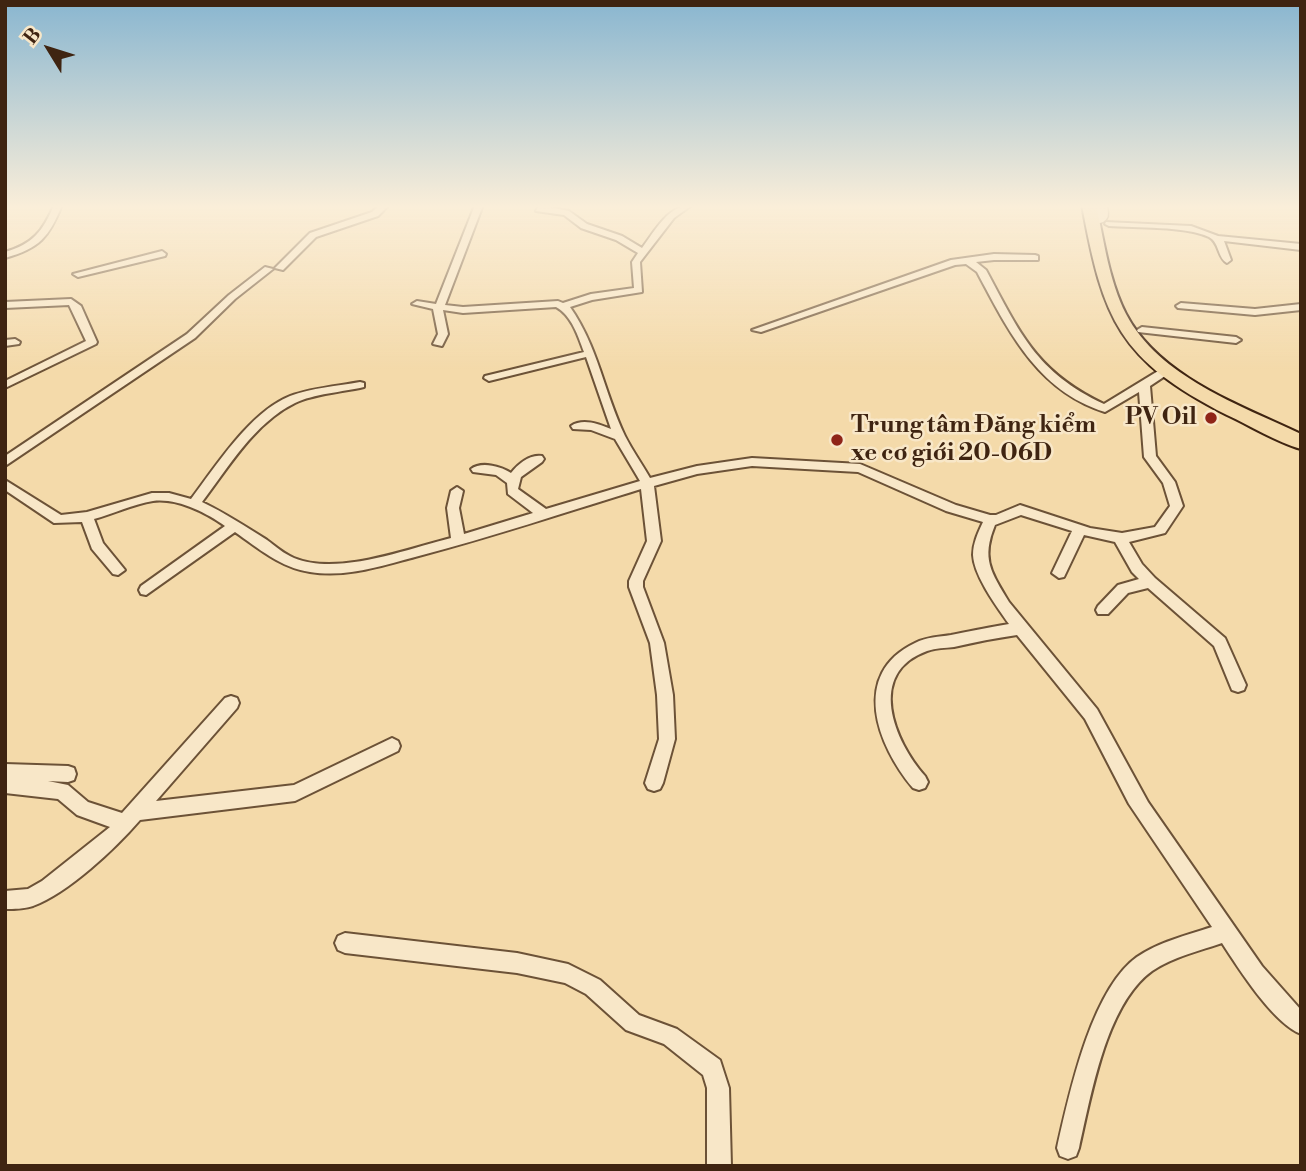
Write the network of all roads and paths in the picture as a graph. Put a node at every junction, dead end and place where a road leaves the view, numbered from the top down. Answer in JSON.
{"nodes":[{"id":1,"x":138,"y":260,"type":"edge"},
{"id":2,"x":288,"y":260,"type":"edge"},
{"id":3,"x":458,"y":260,"type":"edge"},
{"id":4,"x":638,"y":260,"type":"edge"},
{"id":5,"x":976,"y":260,"type":"edge"},
{"id":6,"x":1105,"y":260,"type":"edge"},
{"id":7,"x":1113,"y":260,"type":"edge"},
{"id":8,"x":968,"y":261,"type":"junction"},
{"id":9,"x":280,"y":268,"type":"dead end"},
{"id":10,"x":268,"y":269,"type":"dead end"},
{"id":11,"x":78,"y":274,"type":"dead end"},
{"id":12,"x":417,"y":304,"type":"dead end"},
{"id":13,"x":5,"y":305,"type":"edge"},
{"id":14,"x":563,"y":306,"type":"junction"},
{"id":15,"x":1181,"y":306,"type":"dead end"},
{"id":16,"x":440,"y":307,"type":"junction"},
{"id":17,"x":1301,"y":307,"type":"edge"},
{"id":18,"x":757,"y":330,"type":"dead end"},
{"id":19,"x":1142,"y":330,"type":"junction"},
{"id":20,"x":1236,"y":340,"type":"dead end"},
{"id":21,"x":438,"y":344,"type":"dead end"},
{"id":22,"x":591,"y":353,"type":"junction"},
{"id":23,"x":1172,"y":368,"type":"junction"},
{"id":24,"x":489,"y":378,"type":"dead end"},
{"id":25,"x":1144,"y":383,"type":"junction"},
{"id":26,"x":5,"y":385,"type":"edge"},
{"id":27,"x":360,"y":385,"type":"dead end"},
{"id":28,"x":577,"y":426,"type":"dead end"},
{"id":29,"x":1301,"y":433,"type":"edge"},
{"id":30,"x":619,"y":436,"type":"junction"},
{"id":31,"x":1301,"y":442,"type":"edge"},
{"id":32,"x":538,"y":459,"type":"dead end"},
{"id":33,"x":5,"y":462,"type":"edge"},
{"id":34,"x":477,"y":469,"type":"dead end"},
{"id":35,"x":512,"y":480,"type":"junction"},
{"id":36,"x":647,"y":483,"type":"junction"},
{"id":37,"x":5,"y":484,"type":"edge"},
{"id":38,"x":457,"y":491,"type":"dead end"},
{"id":39,"x":194,"y":504,"type":"junction"},
{"id":40,"x":544,"y":515,"type":"junction"},
{"id":41,"x":87,"y":517,"type":"junction"},
{"id":42,"x":990,"y":520,"type":"junction"},
{"id":43,"x":234,"y":526,"type":"junction"},
{"id":44,"x":1079,"y":531,"type":"junction"},
{"id":45,"x":1119,"y":537,"type":"junction"},
{"id":46,"x":458,"y":541,"type":"junction"},
{"id":47,"x":118,"y":570,"type":"dead end"},
{"id":48,"x":1059,"y":573,"type":"dead end"},
{"id":49,"x":1150,"y":582,"type":"junction"},
{"id":50,"x":146,"y":590,"type":"dead end"},
{"id":51,"x":1102,"y":610,"type":"dead end"},
{"id":52,"x":1021,"y":628,"type":"junction"},
{"id":53,"x":1238,"y":685,"type":"dead end"},
{"id":54,"x":231,"y":703,"type":"dead end"},
{"id":55,"x":392,"y":746,"type":"dead end"},
{"id":56,"x":5,"y":772,"type":"edge"},
{"id":57,"x":68,"y":774,"type":"dead end"},
{"id":58,"x":919,"y":782,"type":"dead end"},
{"id":59,"x":654,"y":783,"type":"dead end"},
{"id":60,"x":5,"y":785,"type":"edge"},
{"id":61,"x":130,"y":818,"type":"junction"},
{"id":62,"x":5,"y":900,"type":"edge"},
{"id":63,"x":1227,"y":932,"type":"junction"},
{"id":64,"x":345,"y":943,"type":"dead end"},
{"id":65,"x":1301,"y":1024,"type":"edge"},
{"id":66,"x":1068,"y":1148,"type":"dead end"},
{"id":67,"x":719,"y":1166,"type":"edge"}],
"edges":[{"from":1,"to":11,"type":"street"},
{"from":2,"to":9,"type":"street"},
{"from":3,"to":16,"type":"street"},
{"from":4,"to":14,"type":"street"},
{"from":5,"to":8,"type":"street"},
{"from":6,"to":23,"type":"highway"},
{"from":7,"to":19,"type":"highway"},
{"from":8,"to":18,"type":"street"},
{"from":8,"to":25,"type":"street"},
{"from":10,"to":33,"type":"street"},
{"from":12,"to":16,"type":"street"},
{"from":13,"to":26,"type":"street"},
{"from":14,"to":16,"type":"street"},
{"from":14,"to":22,"type":"street"},
{"from":15,"to":17,"type":"street"},
{"from":16,"to":21,"type":"street"},
{"from":19,"to":20,"type":"street"},
{"from":19,"to":23,"type":"highway"},
{"from":22,"to":24,"type":"street"},
{"from":22,"to":30,"type":"street"},
{"from":23,"to":25,"type":"street"},
{"from":23,"to":29,"type":"highway"},
{"from":23,"to":31,"type":"highway"},
{"from":25,"to":45,"type":"street"},
{"from":27,"to":39,"type":"street"},
{"from":28,"to":30,"type":"street"},
{"from":30,"to":36,"type":"street"},
{"from":32,"to":35,"type":"street"},
{"from":34,"to":35,"type":"street"},
{"from":35,"to":40,"type":"street"},
{"from":36,"to":40,"type":"street"},
{"from":36,"to":42,"type":"street"},
{"from":36,"to":59,"type":"street"},
{"from":37,"to":41,"type":"street"},
{"from":38,"to":46,"type":"street"},
{"from":39,"to":41,"type":"street"},
{"from":39,"to":43,"type":"street"},
{"from":40,"to":46,"type":"street"},
{"from":41,"to":47,"type":"street"},
{"from":42,"to":44,"type":"street"},
{"from":42,"to":52,"type":"street"},
{"from":43,"to":46,"type":"street"},
{"from":43,"to":50,"type":"street"},
{"from":44,"to":45,"type":"street"},
{"from":44,"to":48,"type":"street"},
{"from":45,"to":49,"type":"street"},
{"from":49,"to":51,"type":"street"},
{"from":49,"to":53,"type":"street"},
{"from":52,"to":58,"type":"street"},
{"from":52,"to":63,"type":"street"},
{"from":54,"to":61,"type":"street"},
{"from":55,"to":61,"type":"street"},
{"from":56,"to":57,"type":"street"},
{"from":60,"to":61,"type":"street"},
{"from":61,"to":62,"type":"street"},
{"from":63,"to":65,"type":"street"},
{"from":63,"to":66,"type":"street"},
{"from":64,"to":67,"type":"street"}]}
